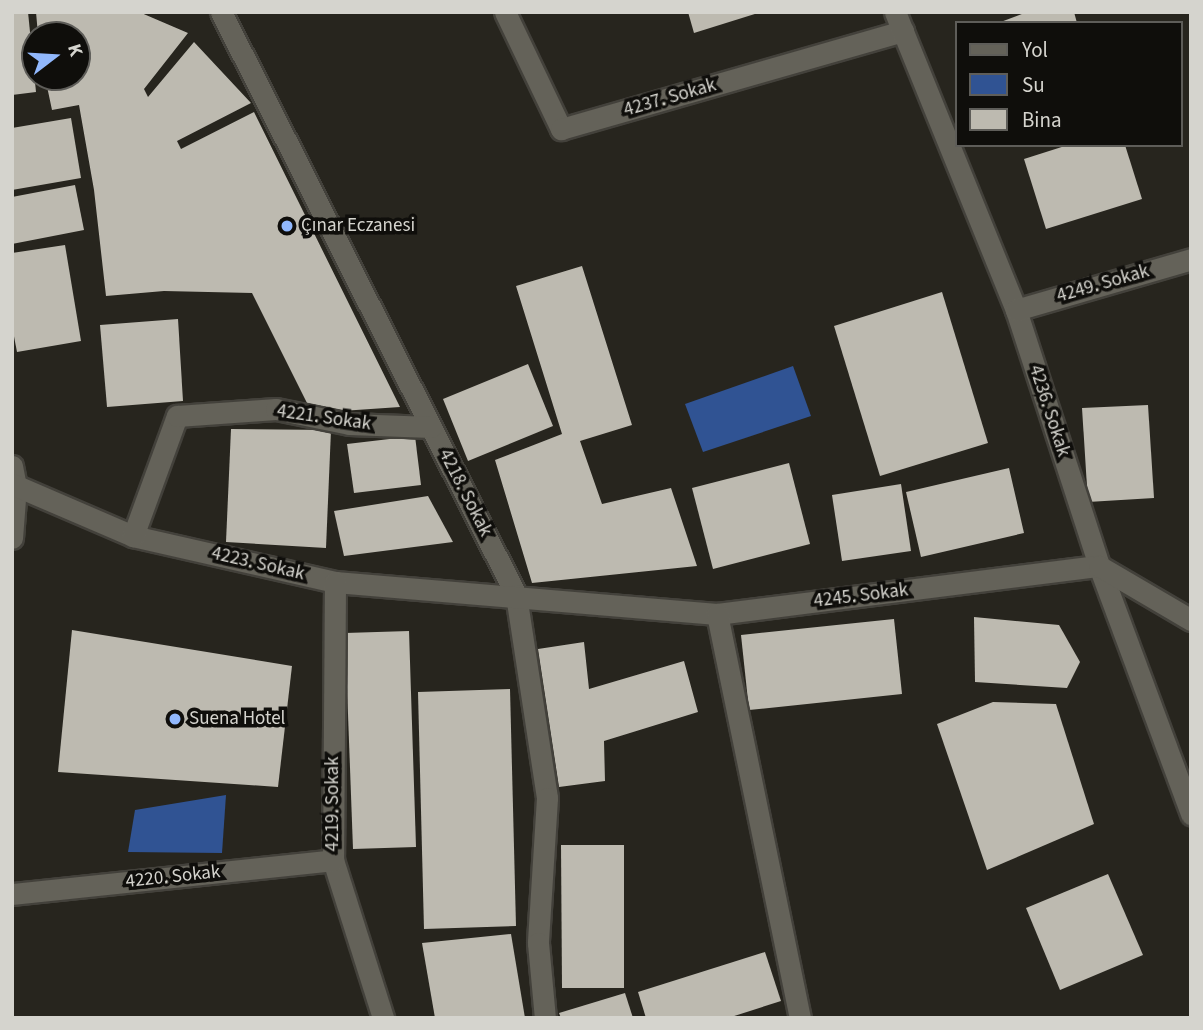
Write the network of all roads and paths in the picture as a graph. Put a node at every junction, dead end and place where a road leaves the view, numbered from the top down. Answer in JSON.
{"nodes":[{"id":1,"x":221,"y":12,"type":"edge"},
{"id":2,"x":505,"y":12,"type":"edge"},
{"id":3,"x":899,"y":21,"type":"edge"},
{"id":4,"x":1191,"y":259,"type":"edge"},
{"id":5,"x":1016,"y":310,"type":"junction"},
{"id":6,"x":431,"y":428,"type":"junction"},
{"id":7,"x":13,"y":479,"type":"edge"},
{"id":8,"x":133,"y":536,"type":"junction"},
{"id":9,"x":12,"y":538,"type":"edge"},
{"id":10,"x":1099,"y":566,"type":"junction"},
{"id":11,"x":335,"y":582,"type":"junction"},
{"id":12,"x":516,"y":595,"type":"junction"},
{"id":13,"x":717,"y":614,"type":"junction"},
{"id":14,"x":1191,"y":620,"type":"edge"},
{"id":15,"x":1191,"y":814,"type":"edge"},
{"id":16,"x":333,"y":860,"type":"junction"},
{"id":17,"x":12,"y":894,"type":"edge"},
{"id":18,"x":383,"y":1018,"type":"edge"},
{"id":19,"x":545,"y":1018,"type":"edge"},
{"id":20,"x":800,"y":1018,"type":"edge"}],
"edges":[{"from":1,"to":6,"type":"street","name":"4218. Sokak"},
{"from":2,"to":3,"type":"street","name":"4237. Sokak"},
{"from":3,"to":5,"type":"street","name":"4236. Sokak"},
{"from":4,"to":5,"type":"street","name":"4249. Sokak"},
{"from":5,"to":10,"type":"street","name":"4236. Sokak"},
{"from":6,"to":8,"type":"street","name":"4221. Sokak"},
{"from":6,"to":12,"type":"street","name":"4218. Sokak"},
{"from":7,"to":8,"type":"street","name":"4223. Sokak"},
{"from":7,"to":9,"type":"street"},
{"from":8,"to":11,"type":"street","name":"4223. Sokak"},
{"from":10,"to":13,"type":"street","name":"4245. Sokak"},
{"from":10,"to":14,"type":"street"},
{"from":10,"to":15,"type":"street","name":"4236. Sokak"},
{"from":11,"to":12,"type":"street","name":"4223. Sokak"},
{"from":11,"to":16,"type":"street","name":"4219. Sokak"},
{"from":12,"to":13,"type":"street","name":"4245. Sokak"},
{"from":12,"to":19,"type":"street","name":"4218. Sokak"},
{"from":13,"to":20,"type":"street"},
{"from":16,"to":17,"type":"street","name":"4220. Sokak"},
{"from":16,"to":18,"type":"street","name":"4219. Sokak"}]}
